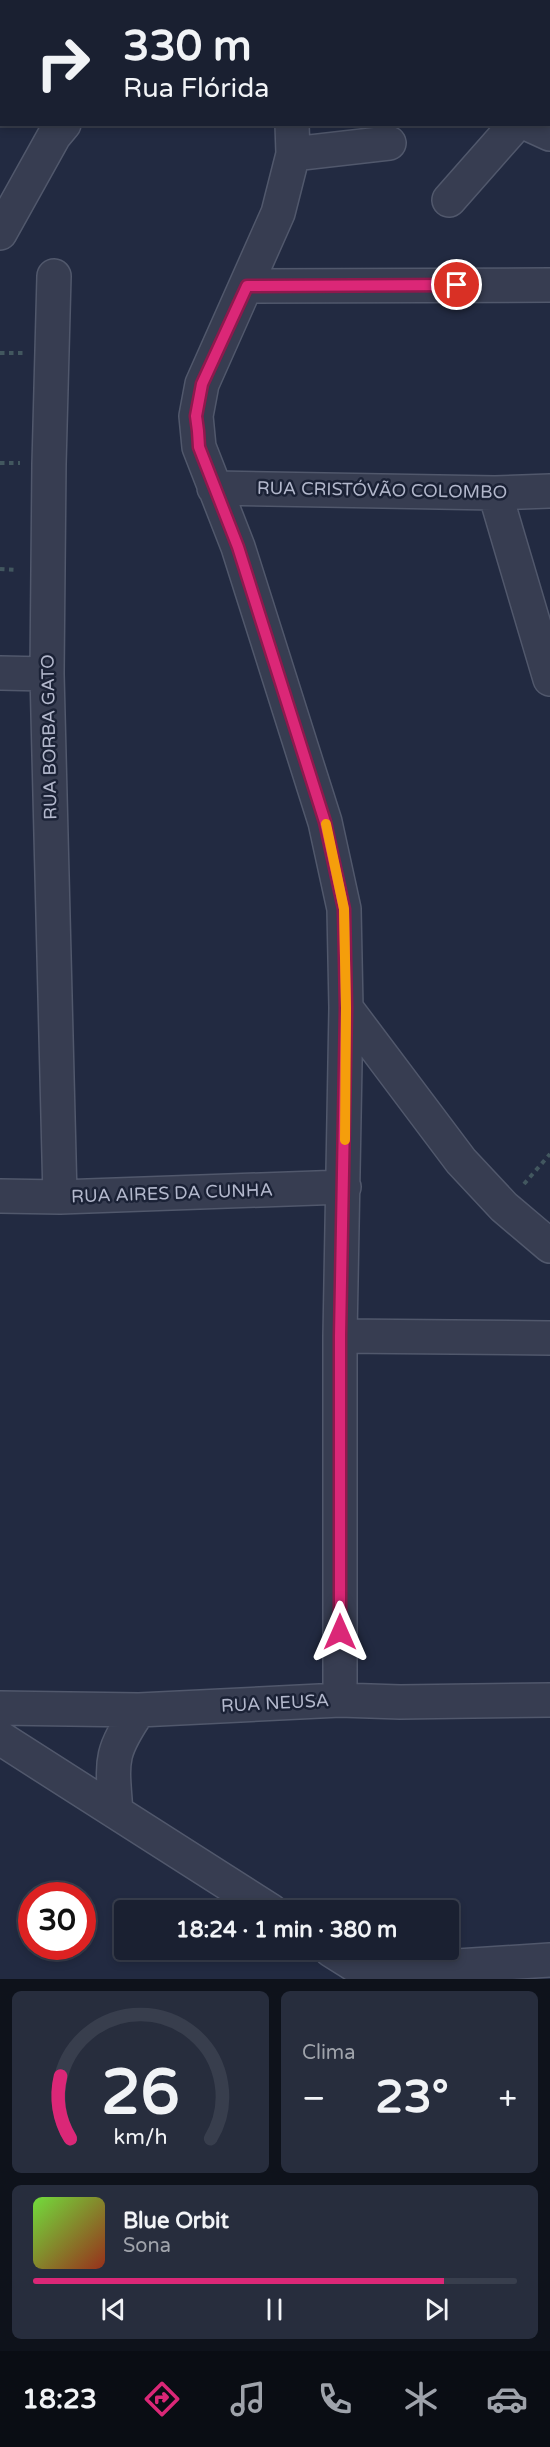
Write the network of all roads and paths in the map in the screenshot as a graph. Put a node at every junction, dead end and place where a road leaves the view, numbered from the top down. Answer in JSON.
{"nodes":[{"id":1,"x":62,"y":126,"type":"edge"},
{"id":2,"x":514,"y":126,"type":"edge"},
{"id":3,"x":532,"y":126,"type":"edge"},
{"id":4,"x":550,"y":134,"type":"edge"},
{"id":5,"x":293,"y":139,"type":"edge"},
{"id":6,"x":390,"y":143,"type":"dead end"},
{"id":7,"x":449,"y":200,"type":"dead end"},
{"id":8,"x":0,"y":233,"type":"edge"},
{"id":9,"x":54,"y":276,"type":"dead end"},
{"id":10,"x":550,"y":285,"type":"edge"},
{"id":11,"x":247,"y":286,"type":"junction"},
{"id":12,"x":214,"y":488,"type":"junction"},
{"id":13,"x":550,"y":491,"type":"edge"},
{"id":14,"x":495,"y":493,"type":"junction"},
{"id":15,"x":0,"y":673,"type":"edge"},
{"id":16,"x":47,"y":674,"type":"junction"},
{"id":17,"x":550,"y":679,"type":"edge"},
{"id":18,"x":346,"y":1008,"type":"junction"},
{"id":19,"x":550,"y":1154,"type":"edge"},
{"id":20,"x":344,"y":1187,"type":"junction"},
{"id":21,"x":0,"y":1196,"type":"edge"},
{"id":22,"x":60,"y":1197,"type":"junction"},
{"id":23,"x":504,"y":1208,"type":"junction"},
{"id":24,"x":550,"y":1246,"type":"edge"},
{"id":25,"x":340,"y":1336,"type":"junction"},
{"id":26,"x":550,"y":1338,"type":"edge"},
{"id":27,"x":340,"y":1700,"type":"junction"},
{"id":28,"x":550,"y":1700,"type":"edge"},
{"id":29,"x":0,"y":1708,"type":"edge"},
{"id":30,"x":139,"y":1710,"type":"junction"},
{"id":31,"x":0,"y":1738,"type":"edge"},
{"id":32,"x":116,"y":1812,"type":"junction"},
{"id":33,"x":254,"y":1900,"type":"edge"},
{"id":34,"x":344,"y":1960,"type":"edge"},
{"id":35,"x":543,"y":1966,"type":"edge"},
{"id":36,"x":367,"y":1977,"type":"edge"}],
"edges":[{"from":1,"to":8,"type":"street"},
{"from":2,"to":7,"type":"street"},
{"from":3,"to":4,"type":"street"},
{"from":5,"to":6,"type":"street"},
{"from":5,"to":11,"type":"street"},
{"from":9,"to":16,"type":"street","name":"RUA BORBA GATO"},
{"from":10,"to":11,"type":"street"},
{"from":11,"to":12,"type":"street"},
{"from":12,"to":14,"type":"street","name":"RUA CRISTÓVÃO COLOMBO"},
{"from":12,"to":18,"type":"street"},
{"from":13,"to":14,"type":"street","name":"RUA CRISTÓVÃO COLOMBO"},
{"from":14,"to":17,"type":"street"},
{"from":15,"to":16,"type":"street"},
{"from":16,"to":22,"type":"street","name":"RUA BORBA GATO"},
{"from":18,"to":20,"type":"street"},
{"from":18,"to":23,"type":"street"},
{"from":19,"to":23,"type":"path"},
{"from":20,"to":22,"type":"street","name":"RUA AIRES DA CUNHA"},
{"from":20,"to":25,"type":"street"},
{"from":21,"to":22,"type":"street","name":"RUA AIRES DA CUNHA"},
{"from":23,"to":24,"type":"street"},
{"from":25,"to":26,"type":"street"},
{"from":25,"to":27,"type":"street"},
{"from":27,"to":28,"type":"street","name":"RUA NEUSA"},
{"from":27,"to":30,"type":"street","name":"RUA NEUSA"},
{"from":29,"to":30,"type":"street","name":"RUA NEUSA"},
{"from":30,"to":32,"type":"street"},
{"from":31,"to":32,"type":"street"},
{"from":32,"to":33,"type":"street"},
{"from":34,"to":36,"type":"street"},
{"from":35,"to":36,"type":"street"}]}
